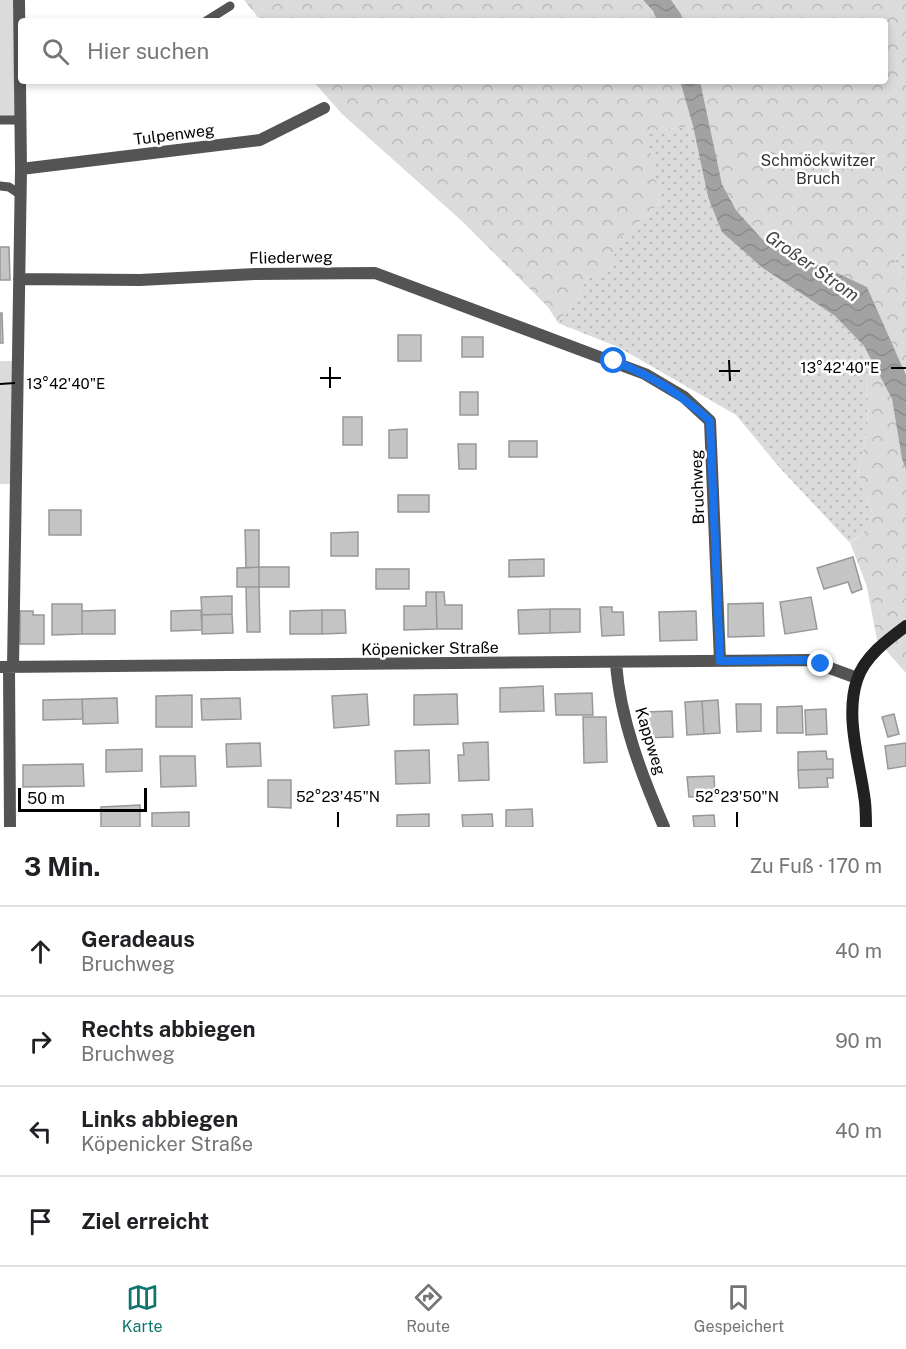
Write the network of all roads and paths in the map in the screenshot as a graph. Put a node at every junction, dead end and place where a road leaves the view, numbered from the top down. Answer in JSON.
{"nodes":[{"id":1,"x":19,"y":0,"type":"edge"},
{"id":2,"x":230,"y":6,"type":"dead end"},
{"id":3,"x":19,"y":18,"type":"edge"},
{"id":4,"x":211,"y":18,"type":"edge"},
{"id":5,"x":20,"y":84,"type":"edge"},
{"id":6,"x":324,"y":108,"type":"dead end"},
{"id":7,"x":0,"y":120,"type":"edge"},
{"id":8,"x":20,"y":120,"type":"junction"},
{"id":9,"x":21,"y":169,"type":"junction"},
{"id":10,"x":0,"y":186,"type":"edge"},
{"id":11,"x":21,"y":195,"type":"junction"},
{"id":12,"x":19,"y":279,"type":"junction"},
{"id":13,"x":550,"y":339,"type":"joint"},
{"id":14,"x":906,"y":626,"type":"edge"},
{"id":15,"x":720,"y":661,"type":"junction"},
{"id":16,"x":616,"y":663,"type":"junction"},
{"id":17,"x":7,"y":667,"type":"edge"},
{"id":18,"x":857,"y":678,"type":"junction"},
{"id":19,"x":10,"y":827,"type":"edge"},
{"id":20,"x":664,"y":827,"type":"edge"},
{"id":21,"x":866,"y":827,"type":"edge"}],
"edges":[{"from":1,"to":3,"type":"street"},
{"from":2,"to":4,"type":"lane"},
{"from":5,"to":8,"type":"street"},
{"from":6,"to":9,"type":"street","name":"Tulpenweg"},
{"from":7,"to":8,"type":"lane"},
{"from":8,"to":9,"type":"street"},
{"from":9,"to":11,"type":"street"},
{"from":10,"to":11,"type":"lane"},
{"from":11,"to":12,"type":"street"},
{"from":12,"to":13,"type":"street","name":"Fliederweg"},
{"from":12,"to":17,"type":"street"},
{"from":13,"to":15,"type":"street","name":"Bruchweg"},
{"from":14,"to":18,"type":"main road"},
{"from":15,"to":16,"type":"street","name":"Köpenicker Straße"},
{"from":15,"to":18,"type":"street","name":"Köpenicker Straße"},
{"from":16,"to":17,"type":"street","name":"Köpenicker Straße"},
{"from":16,"to":20,"type":"street","name":"Kappweg"},
{"from":17,"to":19,"type":"street"},
{"from":18,"to":21,"type":"main road"}]}
